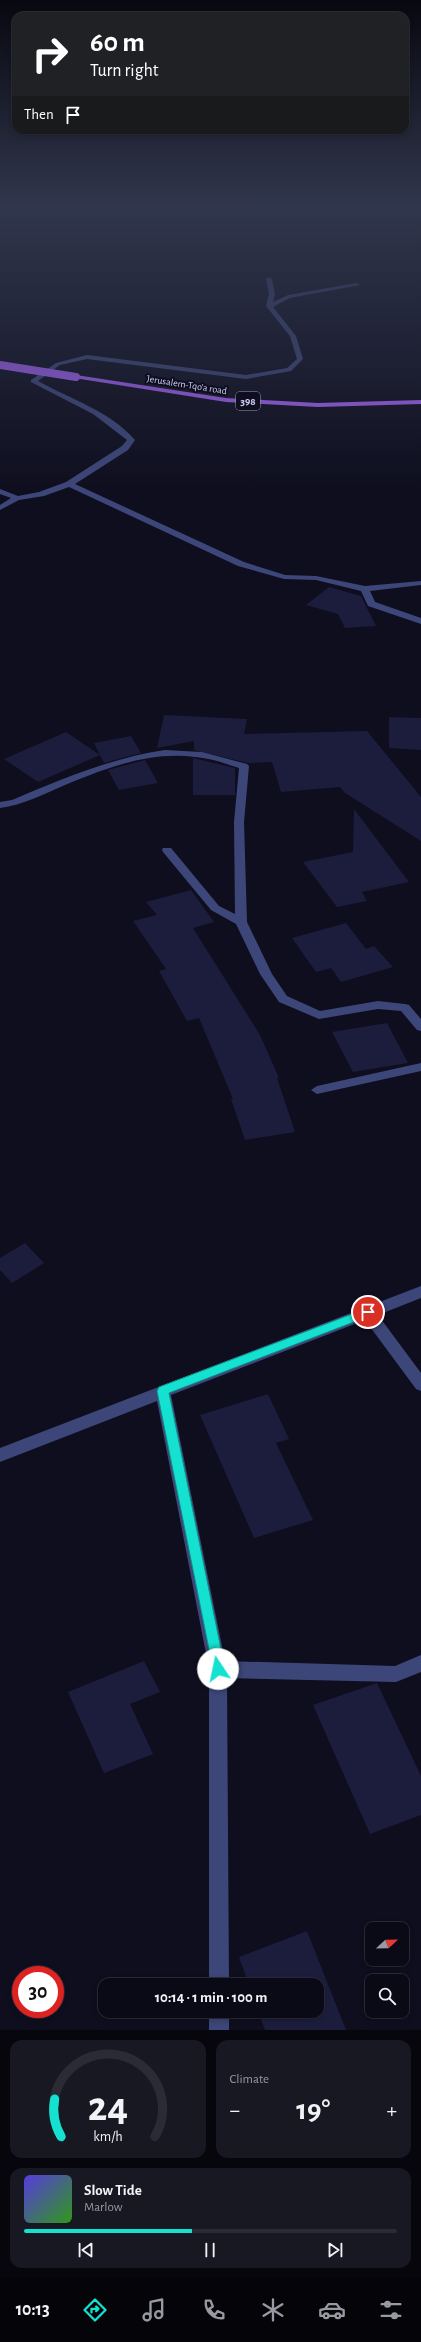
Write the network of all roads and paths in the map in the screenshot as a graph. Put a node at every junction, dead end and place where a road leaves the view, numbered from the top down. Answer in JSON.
{"nodes":[{"id":1,"x":270,"y":302,"type":"edge"},
{"id":2,"x":278,"y":302,"type":"edge"},
{"id":3,"x":269,"y":306,"type":"junction"},
{"id":4,"x":0,"y":365,"type":"edge"},
{"id":5,"x":421,"y":402,"type":"edge"},
{"id":6,"x":69,"y":484,"type":"junction"},
{"id":7,"x":0,"y":491,"type":"edge"},
{"id":8,"x":17,"y":498,"type":"junction"},
{"id":9,"x":0,"y":508,"type":"edge"},
{"id":10,"x":421,"y":583,"type":"edge"},
{"id":11,"x":365,"y":589,"type":"junction"},
{"id":12,"x":421,"y":620,"type":"edge"},
{"id":13,"x":0,"y":805,"type":"edge"},
{"id":14,"x":167,"y":850,"type":"dead end"},
{"id":15,"x":241,"y":922,"type":"junction"},
{"id":16,"x":421,"y":1027,"type":"edge"},
{"id":17,"x":421,"y":1067,"type":"edge"},
{"id":18,"x":317,"y":1090,"type":"dead end"},
{"id":19,"x":421,"y":1292,"type":"edge"},
{"id":20,"x":368,"y":1312,"type":"junction"},
{"id":21,"x":421,"y":1385,"type":"edge"},
{"id":22,"x":163,"y":1391,"type":"junction"},
{"id":23,"x":0,"y":1454,"type":"edge"},
{"id":24,"x":421,"y":1663,"type":"edge"},
{"id":25,"x":218,"y":1669,"type":"junction"},
{"id":26,"x":219,"y":1978,"type":"edge"},
{"id":27,"x":219,"y":2018,"type":"edge"},
{"id":28,"x":219,"y":2030,"type":"edge"}],
"edges":[{"from":1,"to":3,"type":"street"},
{"from":2,"to":3,"type":"street"},
{"from":3,"to":6,"type":"street"},
{"from":4,"to":5,"type":"main road","name":"Jerusalem-Tqo'a road","number":"398","bridge":true},
{"from":6,"to":8,"type":"street"},
{"from":6,"to":11,"type":"street"},
{"from":7,"to":8,"type":"street"},
{"from":8,"to":9,"type":"street"},
{"from":10,"to":11,"type":"street"},
{"from":11,"to":12,"type":"street"},
{"from":13,"to":15,"type":"street"},
{"from":14,"to":15,"type":"street"},
{"from":15,"to":16,"type":"street"},
{"from":17,"to":18,"type":"street"},
{"from":19,"to":20,"type":"street"},
{"from":20,"to":21,"type":"street"},
{"from":20,"to":22,"type":"street"},
{"from":22,"to":23,"type":"street"},
{"from":22,"to":25,"type":"street"},
{"from":24,"to":25,"type":"street"},
{"from":25,"to":26,"type":"street"},
{"from":27,"to":28,"type":"street"}]}
